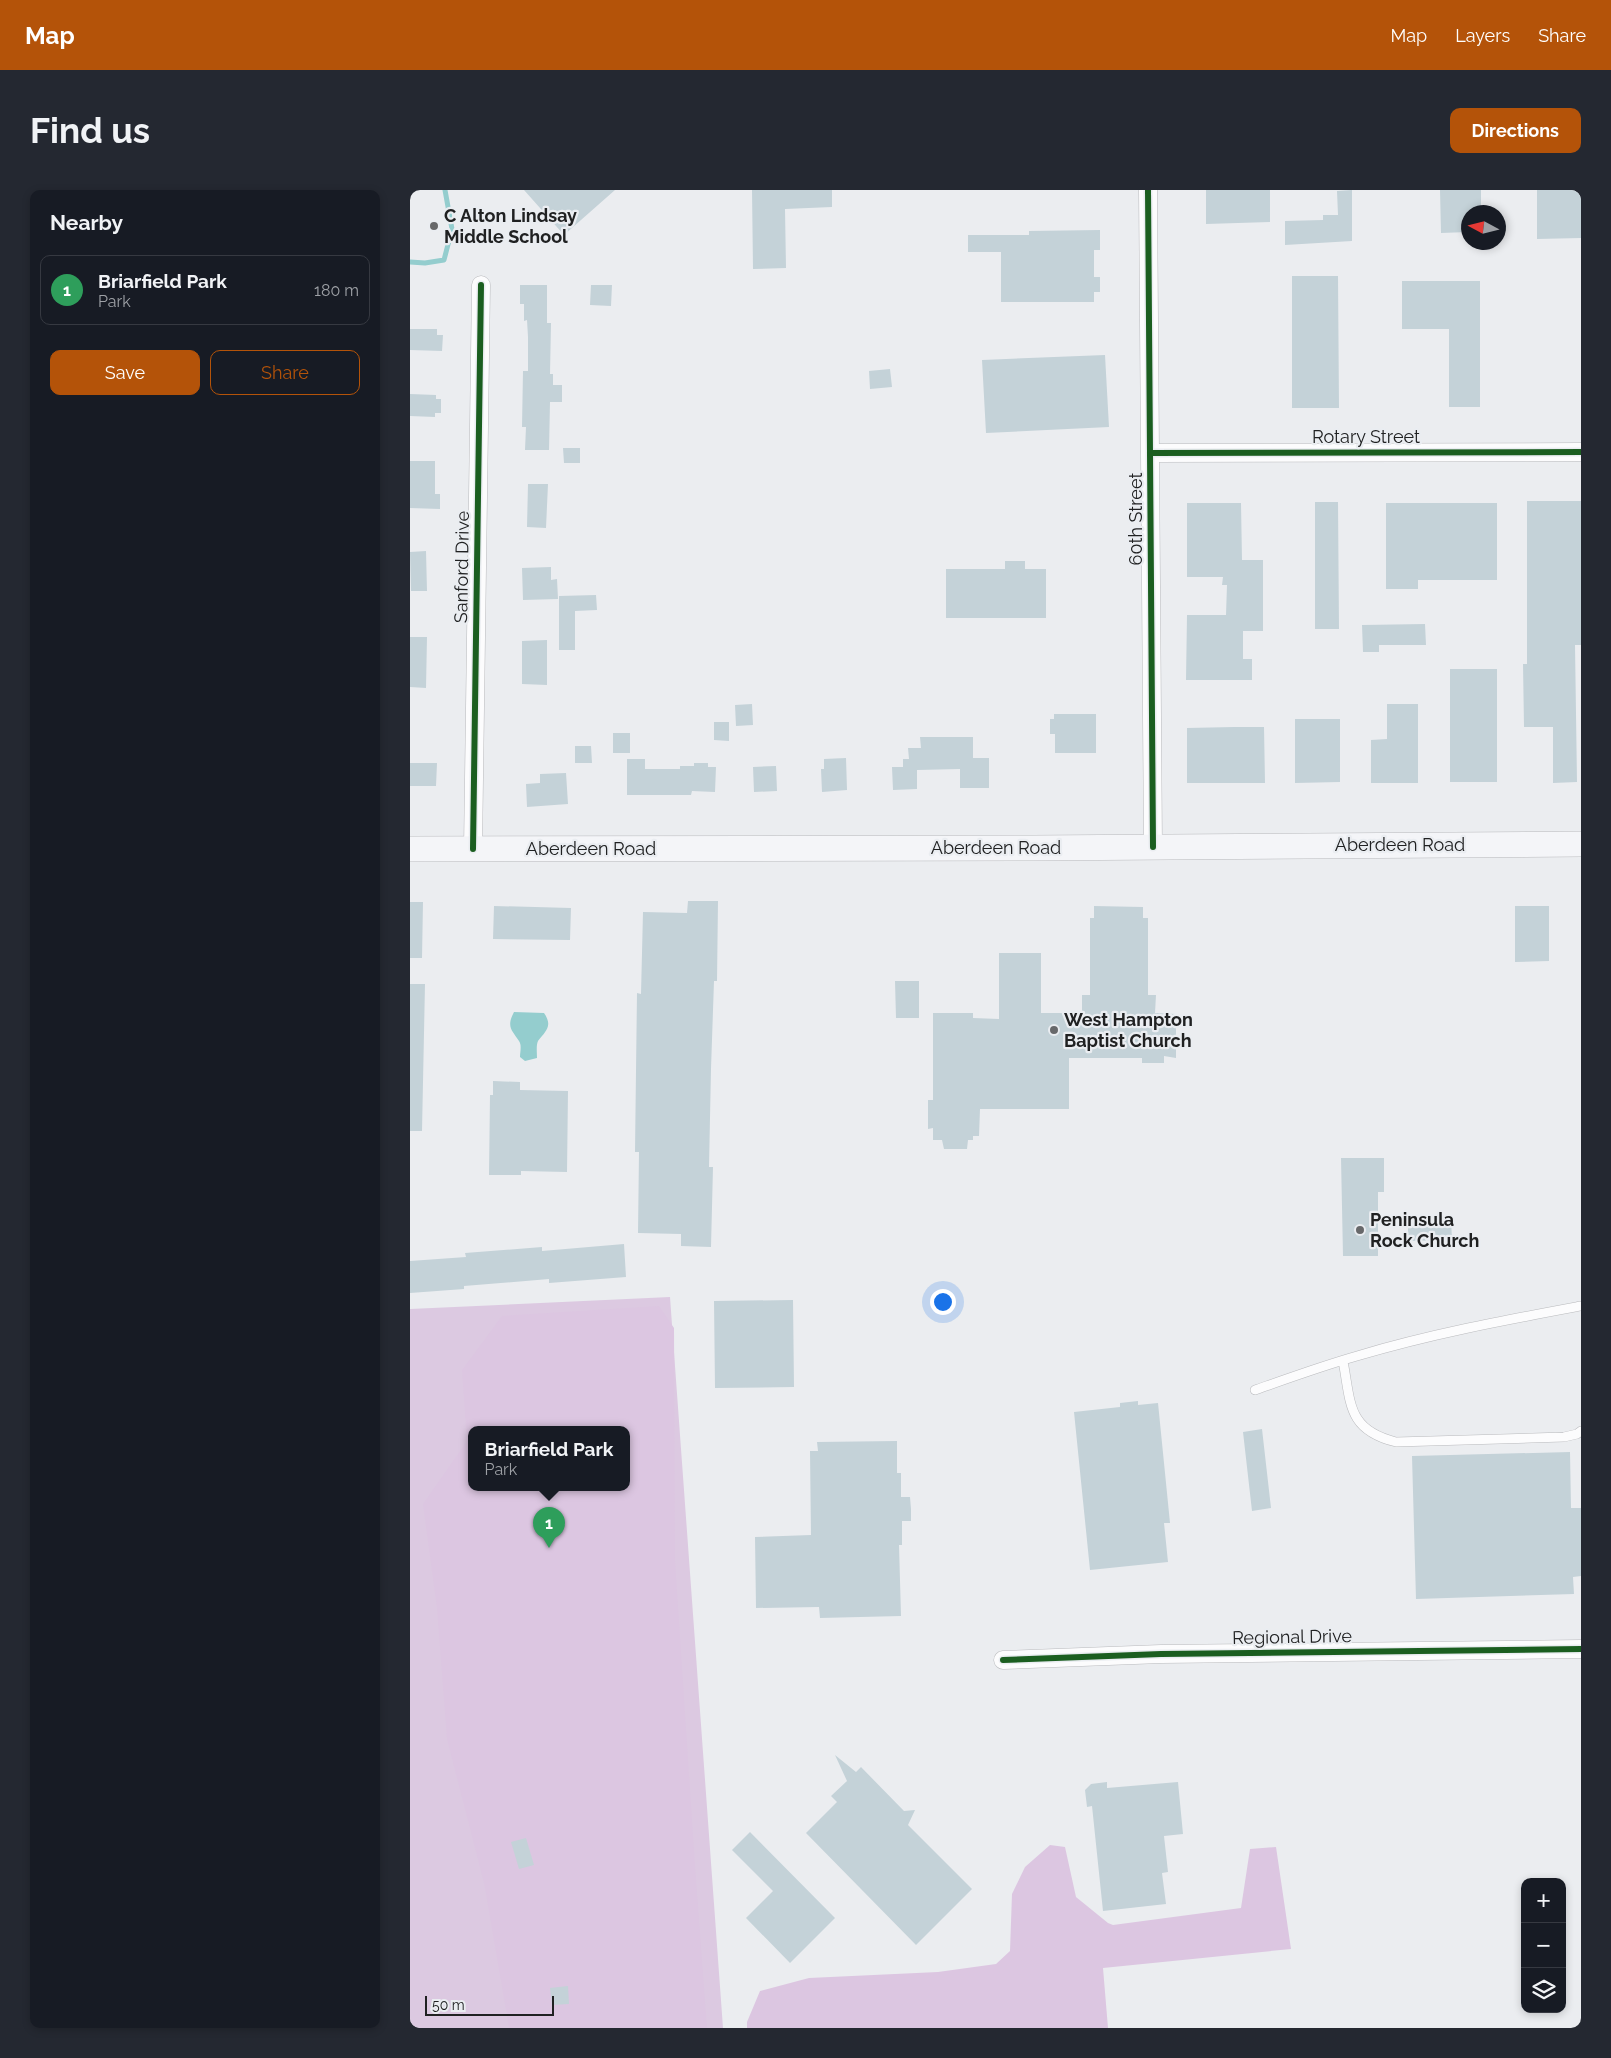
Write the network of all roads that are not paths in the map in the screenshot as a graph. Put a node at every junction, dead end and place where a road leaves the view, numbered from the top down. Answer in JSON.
{"nodes":[{"id":1,"x":1148,"y":190,"type":"edge"},
{"id":2,"x":481,"y":285,"type":"dead end"},
{"id":3,"x":1581,"y":452,"type":"edge"},
{"id":4,"x":1150,"y":453,"type":"junction"},
{"id":5,"x":1581,"y":844,"type":"edge"},
{"id":6,"x":1153,"y":847,"type":"junction"},
{"id":7,"x":410,"y":849,"type":"edge"},
{"id":8,"x":473,"y":849,"type":"junction"},
{"id":9,"x":1581,"y":1306,"type":"edge"},
{"id":10,"x":1343,"y":1361,"type":"junction"},
{"id":11,"x":1255,"y":1390,"type":"dead end"},
{"id":12,"x":1581,"y":1431,"type":"edge"},
{"id":13,"x":1581,"y":1649,"type":"edge"},
{"id":14,"x":1003,"y":1660,"type":"dead end"}],
"edges":[{"from":1,"to":4,"type":"street","name":"60th Street"},
{"from":2,"to":8,"type":"street","name":"Sanford Drive"},
{"from":3,"to":4,"type":"street","name":"Rotary Street"},
{"from":4,"to":6,"type":"street","name":"60th Street"},
{"from":5,"to":6,"type":"main road","name":"Aberdeen Road"},
{"from":6,"to":8,"type":"main road","name":"Aberdeen Road"},
{"from":7,"to":8,"type":"main road","name":"Aberdeen Road"},
{"from":9,"to":10,"type":"lane"},
{"from":10,"to":11,"type":"lane"},
{"from":10,"to":12,"type":"lane"},
{"from":13,"to":14,"type":"street","name":"Regional Drive"}]}
